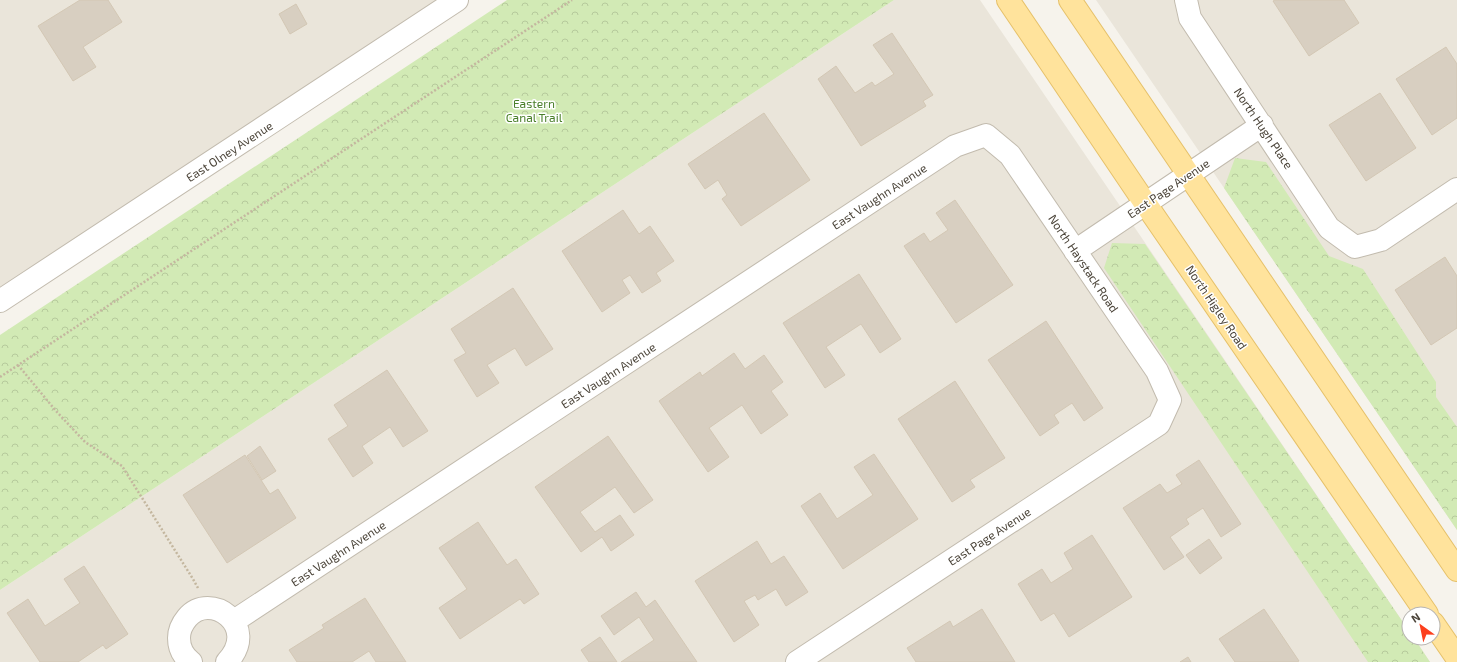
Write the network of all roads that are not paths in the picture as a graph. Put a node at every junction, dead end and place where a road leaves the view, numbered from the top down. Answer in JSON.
{"nodes":[{"id":1,"x":457,"y":0,"type":"edge"},
{"id":2,"x":1008,"y":0,"type":"edge"},
{"id":3,"x":1070,"y":0,"type":"edge"},
{"id":4,"x":1186,"y":0,"type":"edge"},
{"id":5,"x":1262,"y":125,"type":"junction"},
{"id":6,"x":986,"y":135,"type":"joint"},
{"id":7,"x":1188,"y":174,"type":"junction"},
{"id":8,"x":1457,"y":189,"type":"edge"},
{"id":9,"x":1145,"y":203,"type":"junction"},
{"id":10,"x":1075,"y":251,"type":"junction"},
{"id":11,"x":0,"y":301,"type":"edge"},
{"id":12,"x":1170,"y":400,"type":"joint"},
{"id":13,"x":1457,"y":570,"type":"edge"},
{"id":14,"x":1422,"y":606,"type":"edge"},
{"id":15,"x":234,"y":621,"type":"junction"},
{"id":16,"x":1441,"y":635,"type":"edge"},
{"id":17,"x":1457,"y":658,"type":"edge"},
{"id":18,"x":181,"y":659,"type":"edge"},
{"id":19,"x":227,"y":662,"type":"edge"},
{"id":20,"x":797,"y":662,"type":"edge"}],
"edges":[{"from":1,"to":11,"type":"street","name":"East Olney Avenue"},
{"from":2,"to":9,"type":"main road","name":"North Higley Road"},
{"from":3,"to":7,"type":"main road"},
{"from":4,"to":5,"type":"street","name":"North Hugh Place"},
{"from":5,"to":7,"type":"street","name":"East Page Avenue"},
{"from":5,"to":8,"type":"street","name":"North Hugh Place"},
{"from":6,"to":10,"type":"street","name":"North Haystack Road"},
{"from":6,"to":15,"type":"street","name":"East Vaughn Avenue"},
{"from":7,"to":9,"type":"street","name":"East Page Avenue"},
{"from":7,"to":13,"type":"main road"},
{"from":9,"to":10,"type":"street","name":"East Page Avenue"},
{"from":9,"to":14,"type":"main road","name":"North Higley Road"},
{"from":10,"to":12,"type":"street","name":"North Haystack Road"},
{"from":12,"to":20,"type":"street","name":"East Page Avenue"},
{"from":15,"to":18,"type":"street"},
{"from":15,"to":19,"type":"street"},
{"from":16,"to":17,"type":"main road"}]}
